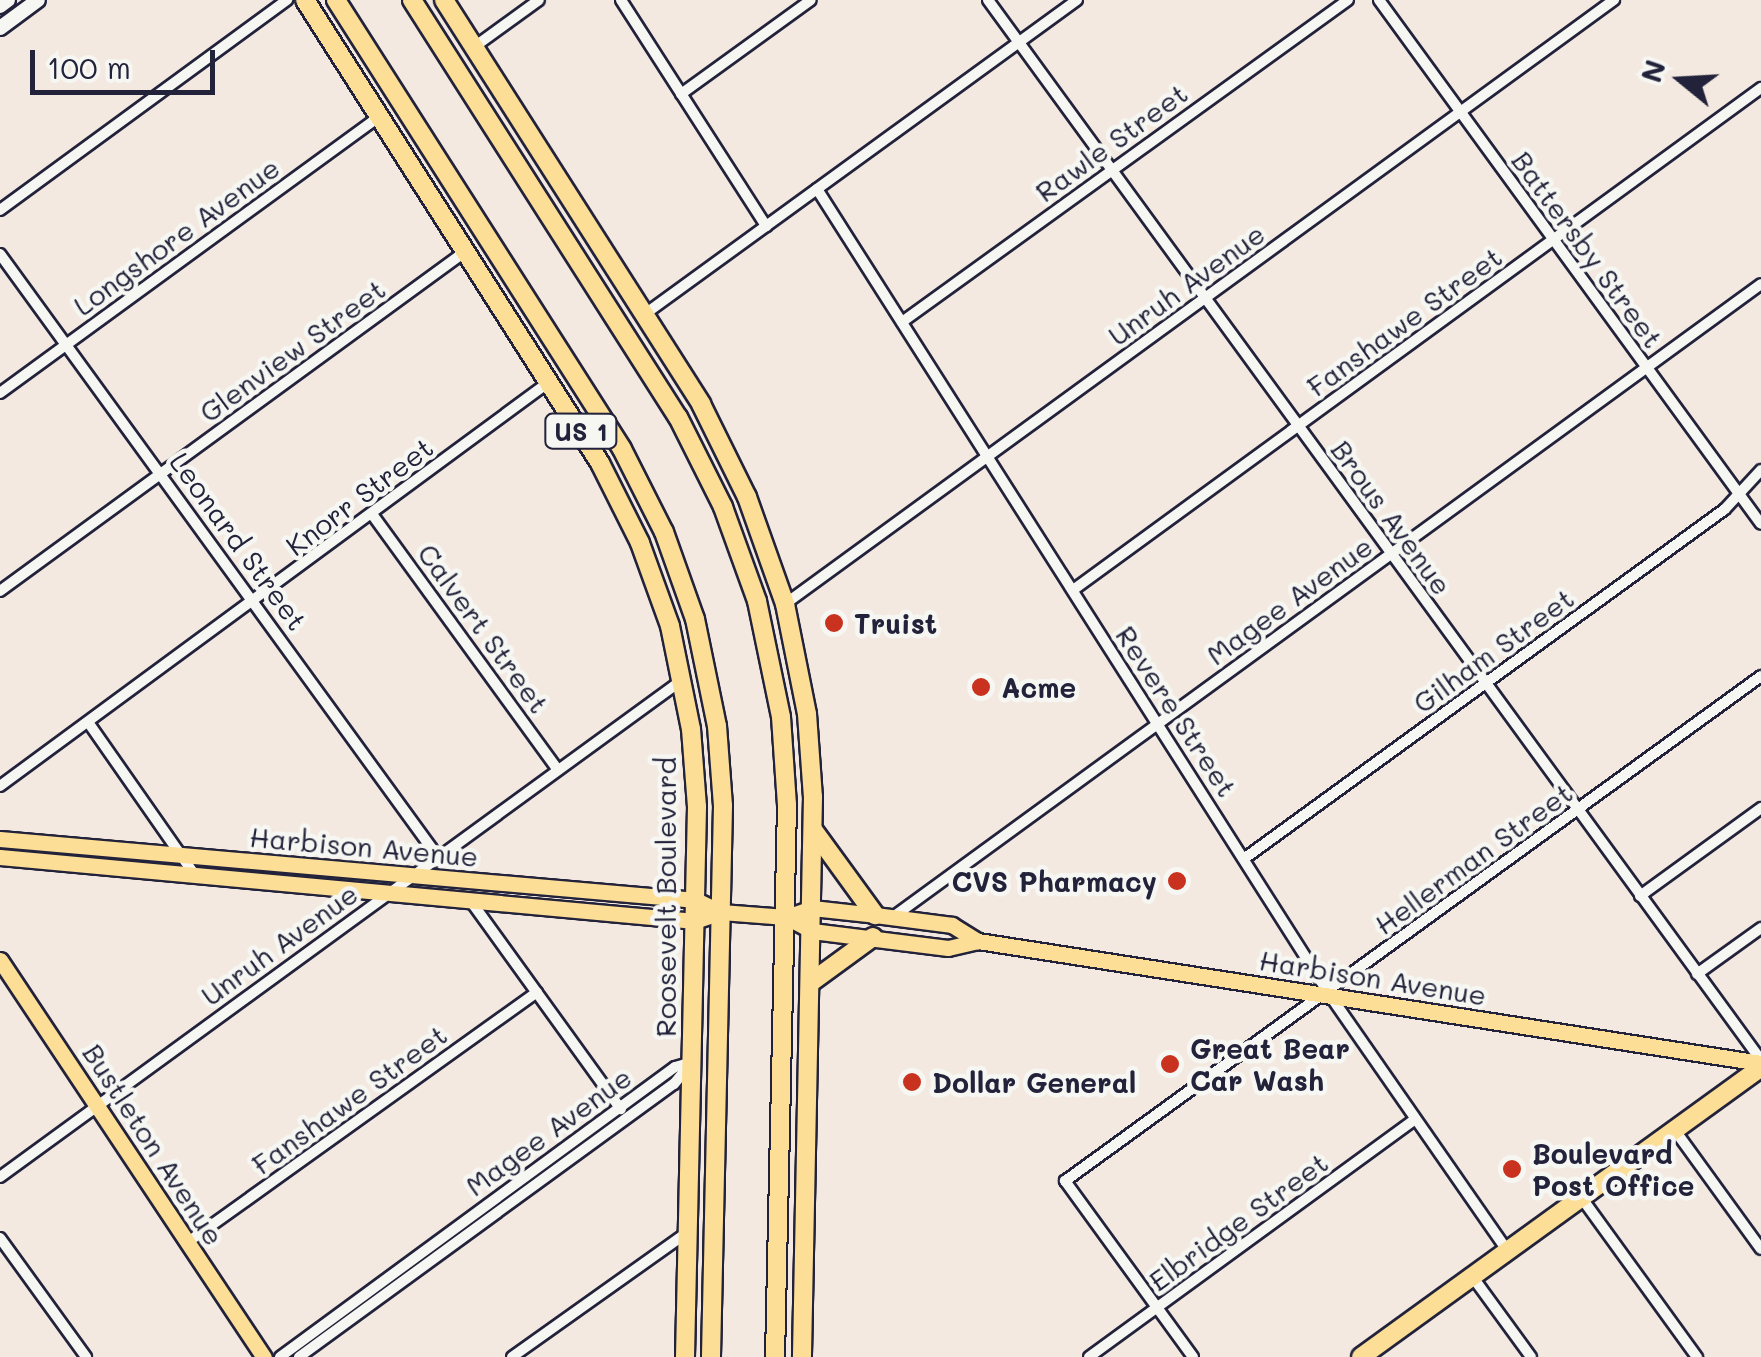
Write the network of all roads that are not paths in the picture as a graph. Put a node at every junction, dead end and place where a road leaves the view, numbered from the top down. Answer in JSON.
{"nodes":[{"id":1,"x":8,"y":0,"type":"edge"},
{"id":2,"x":38,"y":0,"type":"edge"},
{"id":3,"x":287,"y":0,"type":"edge"},
{"id":4,"x":305,"y":0,"type":"edge"},
{"id":5,"x":336,"y":0,"type":"edge"},
{"id":6,"x":412,"y":0,"type":"edge"},
{"id":7,"x":444,"y":0,"type":"edge"},
{"id":8,"x":540,"y":0,"type":"edge"},
{"id":9,"x":621,"y":0,"type":"edge"},
{"id":10,"x":810,"y":0,"type":"edge"},
{"id":11,"x":988,"y":0,"type":"edge"},
{"id":12,"x":1077,"y":0,"type":"edge"},
{"id":13,"x":1348,"y":0,"type":"edge"},
{"id":14,"x":1379,"y":0,"type":"edge"},
{"id":15,"x":1614,"y":0,"type":"edge"},
{"id":16,"x":0,"y":6,"type":"edge"},
{"id":17,"x":0,"y":28,"type":"edge"},
{"id":18,"x":1019,"y":42,"type":"junction"},
{"id":19,"x":474,"y":48,"type":"junction"},
{"id":20,"x":1761,"y":88,"type":"edge"},
{"id":21,"x":681,"y":94,"type":"junction"},
{"id":22,"x":1460,"y":112,"type":"junction"},
{"id":23,"x":379,"y":116,"type":"junction"},
{"id":24,"x":1111,"y":169,"type":"junction"},
{"id":25,"x":817,"y":189,"type":"junction"},
{"id":26,"x":0,"y":210,"type":"edge"},
{"id":27,"x":766,"y":226,"type":"junction"},
{"id":28,"x":1554,"y":240,"type":"junction"},
{"id":29,"x":466,"y":252,"type":"junction"},
{"id":30,"x":0,"y":254,"type":"edge"},
{"id":31,"x":1761,"y":284,"type":"edge"},
{"id":32,"x":1205,"y":298,"type":"junction"},
{"id":33,"x":645,"y":314,"type":"junction"},
{"id":34,"x":902,"y":322,"type":"junction"},
{"id":35,"x":66,"y":344,"type":"junction"},
{"id":36,"x":1647,"y":368,"type":"junction"},
{"id":37,"x":550,"y":382,"type":"junction"},
{"id":38,"x":0,"y":392,"type":"edge"},
{"id":39,"x":1298,"y":426,"type":"junction"},
{"id":40,"x":987,"y":456,"type":"junction"},
{"id":41,"x":1761,"y":470,"type":"edge"},
{"id":42,"x":162,"y":472,"type":"junction"},
{"id":43,"x":1738,"y":493,"type":"junction"},
{"id":44,"x":372,"y":514,"type":"junction"},
{"id":45,"x":1761,"y":524,"type":"edge"},
{"id":46,"x":1391,"y":554,"type":"junction"},
{"id":47,"x":1073,"y":590,"type":"junction"},
{"id":48,"x":0,"y":591,"type":"edge"},
{"id":49,"x":254,"y":601,"type":"junction"},
{"id":50,"x":785,"y":604,"type":"junction"},
{"id":51,"x":1761,"y":676,"type":"edge"},
{"id":52,"x":682,"y":679,"type":"junction"},
{"id":53,"x":1485,"y":683,"type":"junction"},
{"id":54,"x":88,"y":722,"type":"junction"},
{"id":55,"x":1158,"y":723,"type":"junction"},
{"id":56,"x":558,"y":770,"type":"junction"},
{"id":57,"x":0,"y":786,"type":"edge"},
{"id":58,"x":1761,"y":808,"type":"edge"},
{"id":59,"x":1577,"y":810,"type":"junction"},
{"id":60,"x":814,"y":830,"type":"junction"},
{"id":61,"x":0,"y":838,"type":"edge"},
{"id":62,"x":182,"y":856,"type":"junction"},
{"id":63,"x":0,"y":857,"type":"edge"},
{"id":64,"x":438,"y":857,"type":"junction"},
{"id":65,"x":1245,"y":858,"type":"junction"},
{"id":66,"x":194,"y":874,"type":"junction"},
{"id":67,"x":412,"y":875,"type":"junction"},
{"id":68,"x":390,"y":892,"type":"junction"},
{"id":69,"x":1640,"y":896,"type":"junction"},
{"id":70,"x":470,"y":900,"type":"junction"},
{"id":71,"x":696,"y":900,"type":"junction"},
{"id":72,"x":812,"y":908,"type":"junction"},
{"id":73,"x":721,"y":912,"type":"junction"},
{"id":74,"x":884,"y":916,"type":"junction"},
{"id":75,"x":786,"y":918,"type":"junction"},
{"id":76,"x":695,"y":921,"type":"junction"},
{"id":77,"x":1761,"y":928,"type":"edge"},
{"id":78,"x":812,"y":931,"type":"junction"},
{"id":79,"x":872,"y":937,"type":"junction"},
{"id":80,"x":978,"y":941,"type":"junction"},
{"id":81,"x":0,"y":960,"type":"edge"},
{"id":82,"x":1697,"y":974,"type":"junction"},
{"id":83,"x":810,"y":983,"type":"junction"},
{"id":84,"x":537,"y":992,"type":"junction"},
{"id":85,"x":1329,"y":994,"type":"junction"},
{"id":86,"x":692,"y":1062,"type":"junction"},
{"id":87,"x":1761,"y":1063,"type":"edge"},
{"id":88,"x":808,"y":1098,"type":"junction"},
{"id":89,"x":99,"y":1103,"type":"junction"},
{"id":90,"x":620,"y":1106,"type":"junction"},
{"id":91,"x":628,"y":1118,"type":"junction"},
{"id":92,"x":1414,"y":1122,"type":"junction"},
{"id":93,"x":1674,"y":1129,"type":"junction"},
{"id":94,"x":0,"y":1177,"type":"edge"},
{"id":95,"x":1581,"y":1197,"type":"junction"},
{"id":96,"x":779,"y":1210,"type":"junction"},
{"id":97,"x":456,"y":1225,"type":"junction"},
{"id":98,"x":688,"y":1232,"type":"junction"},
{"id":99,"x":464,"y":1236,"type":"junction"},
{"id":100,"x":0,"y":1238,"type":"edge"},
{"id":101,"x":188,"y":1242,"type":"junction"},
{"id":102,"x":1761,"y":1249,"type":"edge"},
{"id":103,"x":1507,"y":1250,"type":"junction"},
{"id":104,"x":1472,"y":1276,"type":"junction"},
{"id":105,"x":1157,"y":1308,"type":"junction"},
{"id":106,"x":86,"y":1357,"type":"edge"},
{"id":107,"x":264,"y":1357,"type":"edge"},
{"id":108,"x":280,"y":1357,"type":"edge"},
{"id":109,"x":299,"y":1357,"type":"edge"},
{"id":110,"x":512,"y":1357,"type":"edge"},
{"id":111,"x":685,"y":1357,"type":"edge"},
{"id":112,"x":711,"y":1357,"type":"edge"},
{"id":113,"x":776,"y":1357,"type":"edge"},
{"id":114,"x":802,"y":1357,"type":"edge"},
{"id":115,"x":1090,"y":1357,"type":"edge"},
{"id":116,"x":1193,"y":1357,"type":"edge"},
{"id":117,"x":1362,"y":1357,"type":"edge"},
{"id":118,"x":1531,"y":1357,"type":"edge"},
{"id":119,"x":1697,"y":1357,"type":"edge"}],
"edges":[{"from":1,"to":16,"type":"street"},
{"from":2,"to":17,"type":"street"},
{"from":3,"to":26,"type":"street"},
{"from":4,"to":23,"type":"highway","name":"Roosevelt Boulevard","number":"US 1"},
{"from":5,"to":73,"type":"highway","name":"Roosevelt Boulevard","number":"US 1"},
{"from":6,"to":75,"type":"highway"},
{"from":7,"to":19,"type":"highway"},
{"from":8,"to":19,"type":"street"},
{"from":9,"to":21,"type":"street"},
{"from":10,"to":21,"type":"street"},
{"from":11,"to":18,"type":"street","name":"Brous Avenue"},
{"from":12,"to":18,"type":"street"},
{"from":13,"to":24,"type":"street","name":"Rawle Street"},
{"from":14,"to":22,"type":"street","name":"Battersby Street"},
{"from":15,"to":22,"type":"street","name":"Unruh Avenue"},
{"from":18,"to":24,"type":"street","name":"Brous Avenue"},
{"from":18,"to":25,"type":"street"},
{"from":19,"to":33,"type":"highway"},
{"from":20,"to":28,"type":"street","name":"Fanshawe Street"},
{"from":21,"to":27,"type":"street"},
{"from":22,"to":28,"type":"street","name":"Battersby Street"},
{"from":22,"to":32,"type":"street","name":"Unruh Avenue"},
{"from":23,"to":29,"type":"highway","name":"Roosevelt Boulevard","number":"US 1"},
{"from":23,"to":35,"type":"street","name":"Longshore Avenue"},
{"from":24,"to":32,"type":"street","name":"Brous Avenue"},
{"from":24,"to":34,"type":"street","name":"Rawle Street"},
{"from":25,"to":27,"type":"street"},
{"from":25,"to":34,"type":"street","name":"Revere Street"},
{"from":27,"to":33,"type":"street"},
{"from":28,"to":36,"type":"street","name":"Battersby Street"},
{"from":28,"to":39,"type":"street","name":"Fanshawe Street"},
{"from":29,"to":37,"type":"highway","name":"Roosevelt Boulevard","number":"US 1"},
{"from":29,"to":42,"type":"street","name":"Glenview Street"},
{"from":30,"to":35,"type":"street","name":"Leonard Street"},
{"from":31,"to":36,"type":"street","name":"Magee Avenue"},
{"from":32,"to":39,"type":"street","name":"Brous Avenue"},
{"from":32,"to":40,"type":"street","name":"Unruh Avenue"},
{"from":33,"to":50,"type":"highway"},
{"from":34,"to":40,"type":"street","name":"Revere Street"},
{"from":35,"to":38,"type":"street","name":"Longshore Avenue"},
{"from":35,"to":42,"type":"street","name":"Leonard Street"},
{"from":36,"to":43,"type":"street","name":"Battersby Street"},
{"from":36,"to":46,"type":"street","name":"Magee Avenue"},
{"from":37,"to":44,"type":"street","name":"Knorr Street"},
{"from":37,"to":52,"type":"highway","name":"Roosevelt Boulevard","number":"US 1"},
{"from":39,"to":46,"type":"street","name":"Brous Avenue"},
{"from":39,"to":47,"type":"street","name":"Fanshawe Street"},
{"from":40,"to":47,"type":"street","name":"Revere Street"},
{"from":40,"to":50,"type":"street","name":"Unruh Avenue"},
{"from":41,"to":43,"type":"street","name":"Gilham Street"},
{"from":42,"to":48,"type":"street","name":"Glenview Street"},
{"from":42,"to":49,"type":"street","name":"Leonard Street"},
{"from":43,"to":45,"type":"street","name":"Battersby Street"},
{"from":43,"to":53,"type":"street","name":"Gilham Street"},
{"from":44,"to":49,"type":"street","name":"Knorr Street"},
{"from":44,"to":56,"type":"street","name":"Calvert Street"},
{"from":46,"to":53,"type":"street","name":"Brous Avenue"},
{"from":46,"to":55,"type":"street","name":"Magee Avenue"},
{"from":47,"to":55,"type":"street","name":"Revere Street"},
{"from":49,"to":54,"type":"street","name":"Knorr Street"},
{"from":49,"to":64,"type":"street","name":"Leonard Street"},
{"from":50,"to":60,"type":"highway"},
{"from":51,"to":59,"type":"street","name":"Hellerman Street"},
{"from":52,"to":56,"type":"street","name":"Unruh Avenue"},
{"from":52,"to":71,"type":"highway","name":"Roosevelt Boulevard","number":"US 1"},
{"from":53,"to":59,"type":"street","name":"Brous Avenue"},
{"from":53,"to":65,"type":"street","name":"Gilham Street"},
{"from":54,"to":57,"type":"street","name":"Knorr Street"},
{"from":54,"to":62,"type":"street"},
{"from":55,"to":65,"type":"street","name":"Revere Street"},
{"from":55,"to":74,"type":"street","name":"Magee Avenue"},
{"from":56,"to":64,"type":"street","name":"Unruh Avenue"},
{"from":58,"to":69,"type":"street"},
{"from":59,"to":69,"type":"street","name":"Brous Avenue"},
{"from":59,"to":85,"type":"street","name":"Hellerman Street"},
{"from":60,"to":72,"type":"highway"},
{"from":60,"to":74,"type":"highway"},
{"from":61,"to":62,"type":"main road","name":"Harbison Avenue"},
{"from":62,"to":66,"type":"street"},
{"from":62,"to":67,"type":"main road","name":"Harbison Avenue"},
{"from":63,"to":66,"type":"main road","name":"Harbison Avenue"},
{"from":64,"to":67,"type":"street","name":"Unruh Avenue"},
{"from":65,"to":85,"type":"street","name":"Revere Street"},
{"from":66,"to":68,"type":"main road","name":"Harbison Avenue"},
{"from":67,"to":68,"type":"street","name":"Unruh Avenue"},
{"from":67,"to":71,"type":"main road","name":"Harbison Avenue"},
{"from":68,"to":70,"type":"main road","name":"Harbison Avenue"},
{"from":68,"to":89,"type":"street","name":"Unruh Avenue"},
{"from":69,"to":82,"type":"street","name":"Brous Avenue"},
{"from":70,"to":76,"type":"main road","name":"Harbison Avenue"},
{"from":70,"to":84,"type":"street"},
{"from":71,"to":73,"type":"main road","name":"Harbison Avenue"},
{"from":71,"to":76,"type":"highway","name":"Roosevelt Boulevard","number":"US 1"},
{"from":72,"to":74,"type":"main road","name":"Harbison Avenue"},
{"from":72,"to":75,"type":"main road","name":"Harbison Avenue"},
{"from":72,"to":78,"type":"highway"},
{"from":73,"to":75,"type":"main road","name":"Harbison Avenue"},
{"from":73,"to":76,"type":"main road","name":"Harbison Avenue"},
{"from":73,"to":112,"type":"highway","name":"Roosevelt Boulevard","number":"US 1"},
{"from":74,"to":80,"type":"main road","name":"Harbison Avenue"},
{"from":75,"to":78,"type":"main road","name":"Harbison Avenue"},
{"from":75,"to":96,"type":"highway"},
{"from":76,"to":86,"type":"highway","name":"Roosevelt Boulevard","number":"US 1"},
{"from":77,"to":82,"type":"street"},
{"from":78,"to":79,"type":"main road","name":"Harbison Avenue"},
{"from":78,"to":83,"type":"highway"},
{"from":79,"to":80,"type":"main road","name":"Harbison Avenue"},
{"from":79,"to":83,"type":"highway"},
{"from":80,"to":85,"type":"main road","name":"Harbison Avenue"},
{"from":81,"to":89,"type":"main road","name":"Bustleton Avenue"},
{"from":82,"to":87,"type":"street","name":"Brous Avenue"},
{"from":83,"to":88,"type":"highway"},
{"from":84,"to":90,"type":"street"},
{"from":84,"to":101,"type":"street","name":"Fanshawe Street"},
{"from":85,"to":87,"type":"main road","name":"Harbison Avenue"},
{"from":85,"to":92,"type":"street","name":"Revere Street"},
{"from":85,"to":105,"type":"street","name":"Hellerman Street"},
{"from":86,"to":90,"type":"street","name":"Magee Avenue"},
{"from":86,"to":91,"type":"street","name":"Magee Avenue"},
{"from":86,"to":98,"type":"highway","name":"Roosevelt Boulevard","number":"US 1"},
{"from":87,"to":93,"type":"highway"},
{"from":88,"to":96,"type":"highway"},
{"from":88,"to":114,"type":"highway"},
{"from":89,"to":94,"type":"street","name":"Unruh Avenue"},
{"from":89,"to":101,"type":"main road","name":"Bustleton Avenue"},
{"from":90,"to":91,"type":"street"},
{"from":90,"to":97,"type":"street","name":"Magee Avenue"},
{"from":91,"to":99,"type":"street","name":"Magee Avenue"},
{"from":92,"to":103,"type":"street","name":"Revere Street"},
{"from":92,"to":105,"type":"street","name":"Elbridge Street"},
{"from":93,"to":95,"type":"highway"},
{"from":93,"to":102,"type":"street"},
{"from":95,"to":103,"type":"highway"},
{"from":95,"to":119,"type":"street"},
{"from":96,"to":113,"type":"highway"},
{"from":97,"to":99,"type":"street"},
{"from":97,"to":108,"type":"street","name":"Magee Avenue"},
{"from":98,"to":110,"type":"street"},
{"from":98,"to":111,"type":"highway","name":"Roosevelt Boulevard","number":"US 1"},
{"from":99,"to":109,"type":"street","name":"Magee Avenue"},
{"from":100,"to":106,"type":"street"},
{"from":101,"to":107,"type":"main road","name":"Bustleton Avenue"},
{"from":103,"to":104,"type":"highway"},
{"from":104,"to":117,"type":"highway"},
{"from":104,"to":118,"type":"street"},
{"from":105,"to":115,"type":"street","name":"Elbridge Street"},
{"from":105,"to":116,"type":"street"}]}
